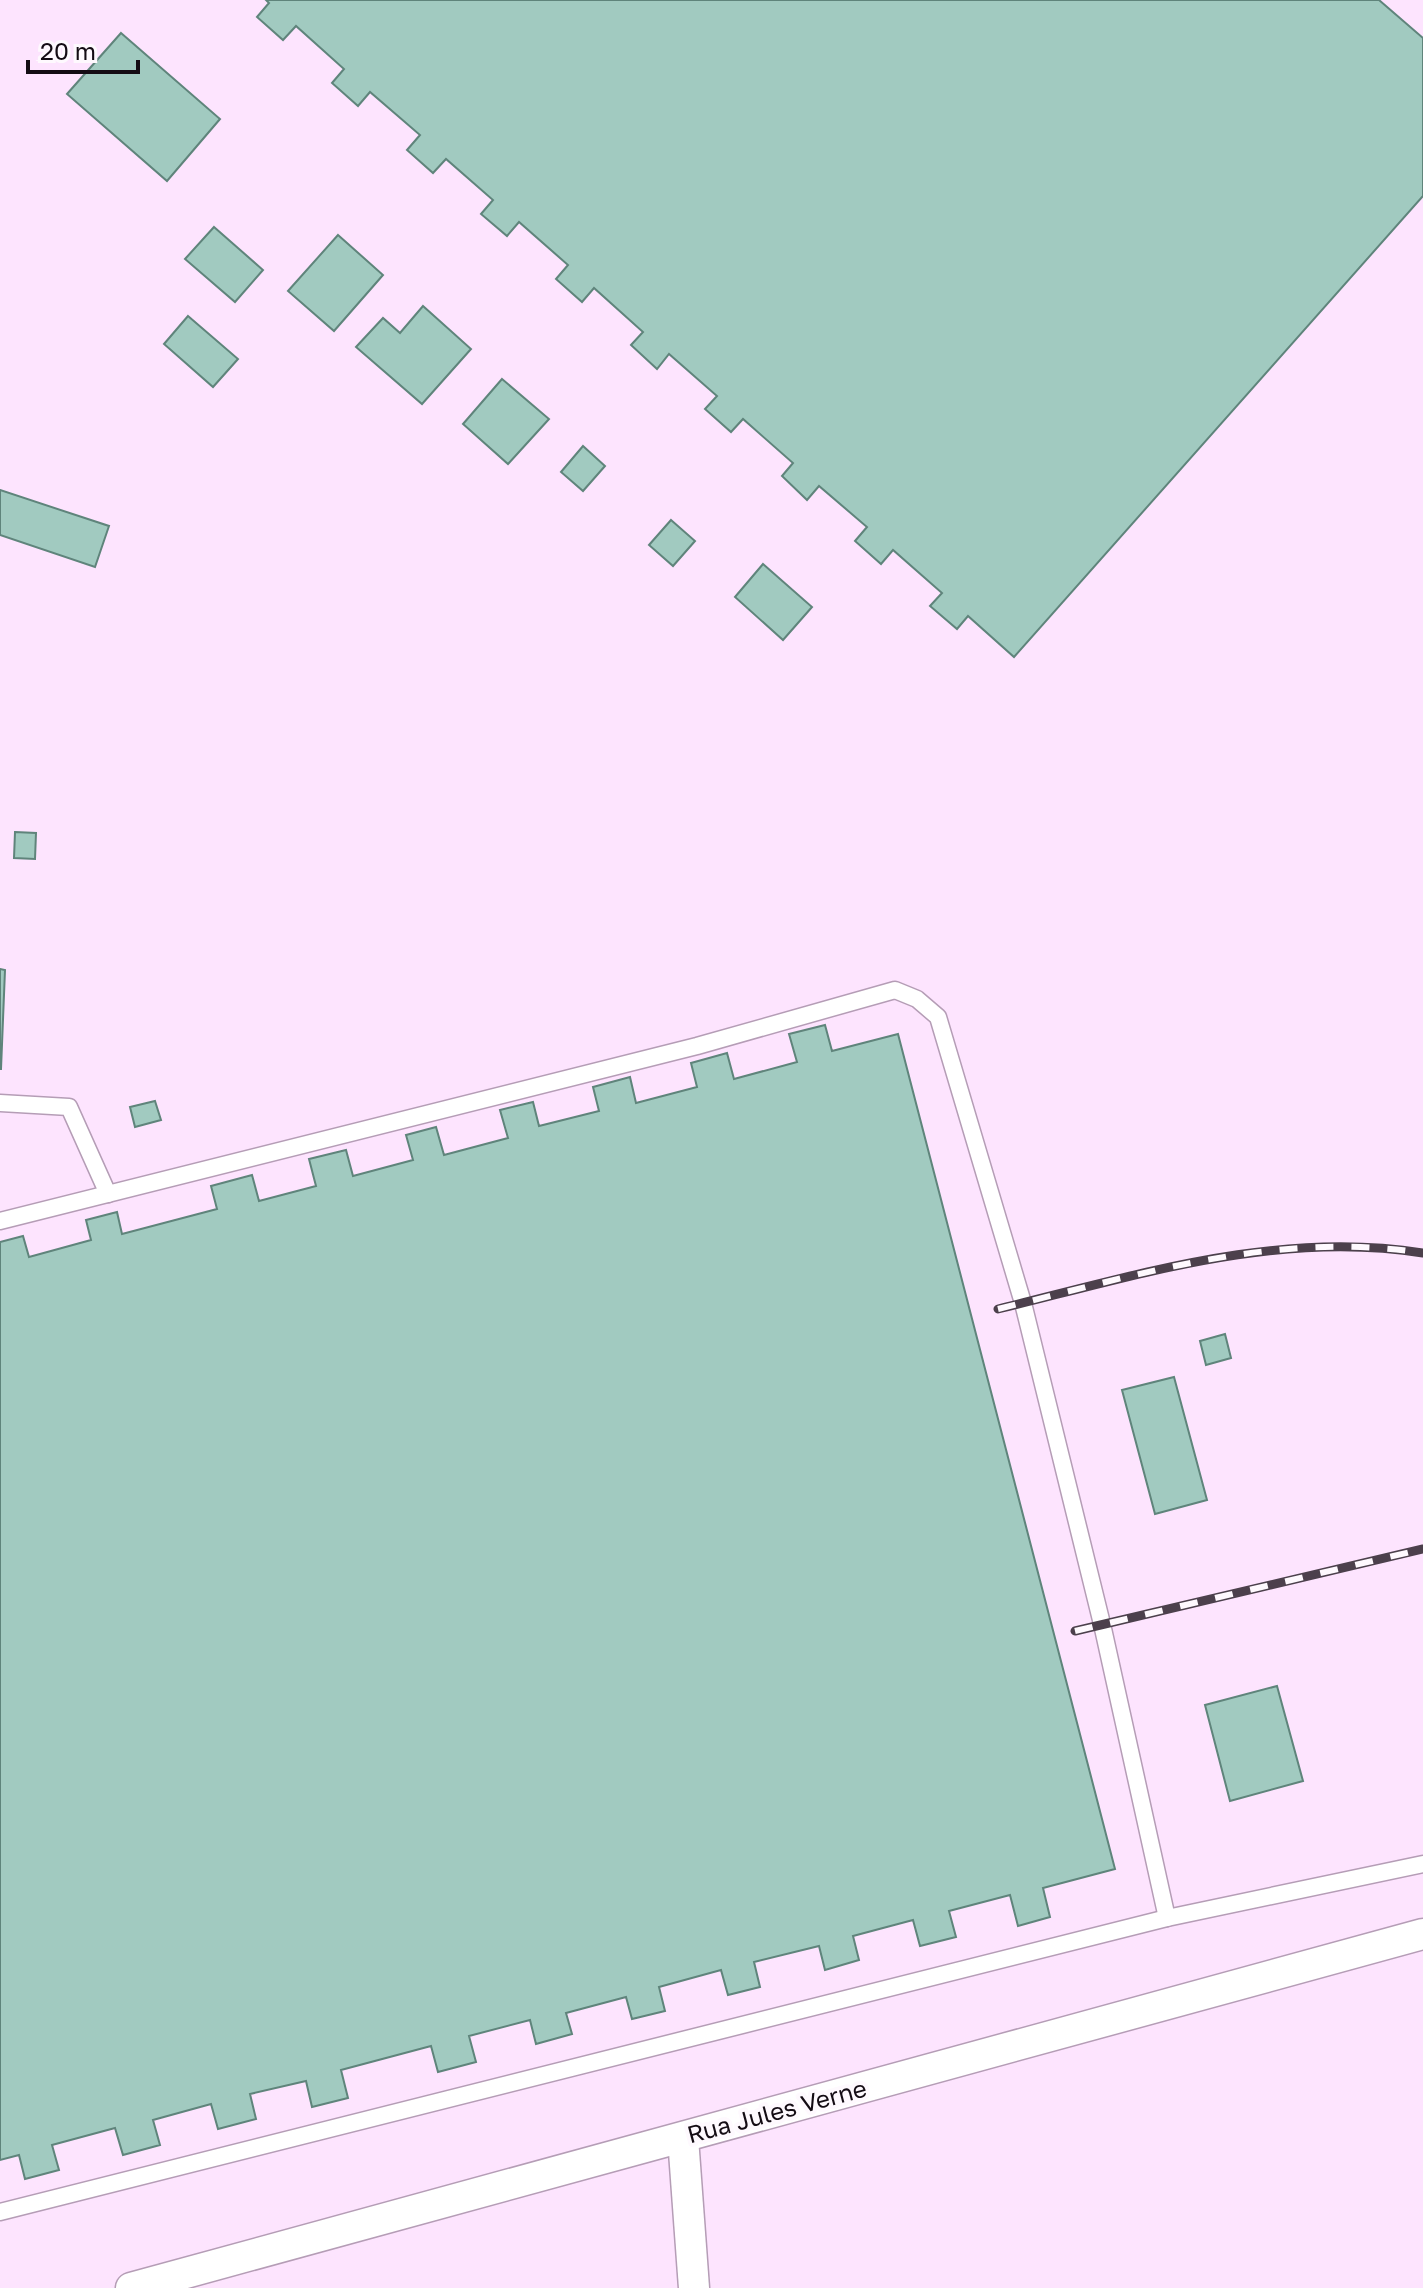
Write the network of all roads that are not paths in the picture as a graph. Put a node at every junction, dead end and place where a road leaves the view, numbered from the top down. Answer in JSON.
{"nodes":[{"id":1,"x":0,"y":1103,"type":"edge"},
{"id":2,"x":108,"y":1194,"type":"junction"},
{"id":3,"x":0,"y":1221,"type":"edge"},
{"id":4,"x":1423,"y":1864,"type":"edge"},
{"id":5,"x":1167,"y":1918,"type":"junction"},
{"id":6,"x":1423,"y":1934,"type":"edge"},
{"id":7,"x":683,"y":2138,"type":"junction"},
{"id":8,"x":0,"y":2212,"type":"edge"},
{"id":9,"x":131,"y":2288,"type":"edge"},
{"id":10,"x":694,"y":2288,"type":"edge"}],
"edges":[{"from":1,"to":2,"type":"lane"},
{"from":2,"to":3,"type":"lane"},
{"from":2,"to":5,"type":"lane"},
{"from":4,"to":5,"type":"lane"},
{"from":5,"to":8,"type":"lane"},
{"from":6,"to":7,"type":"street","name":"Rua Jules Verne"},
{"from":7,"to":9,"type":"street","name":"Rua Jules Verne"},
{"from":7,"to":10,"type":"street"}]}
